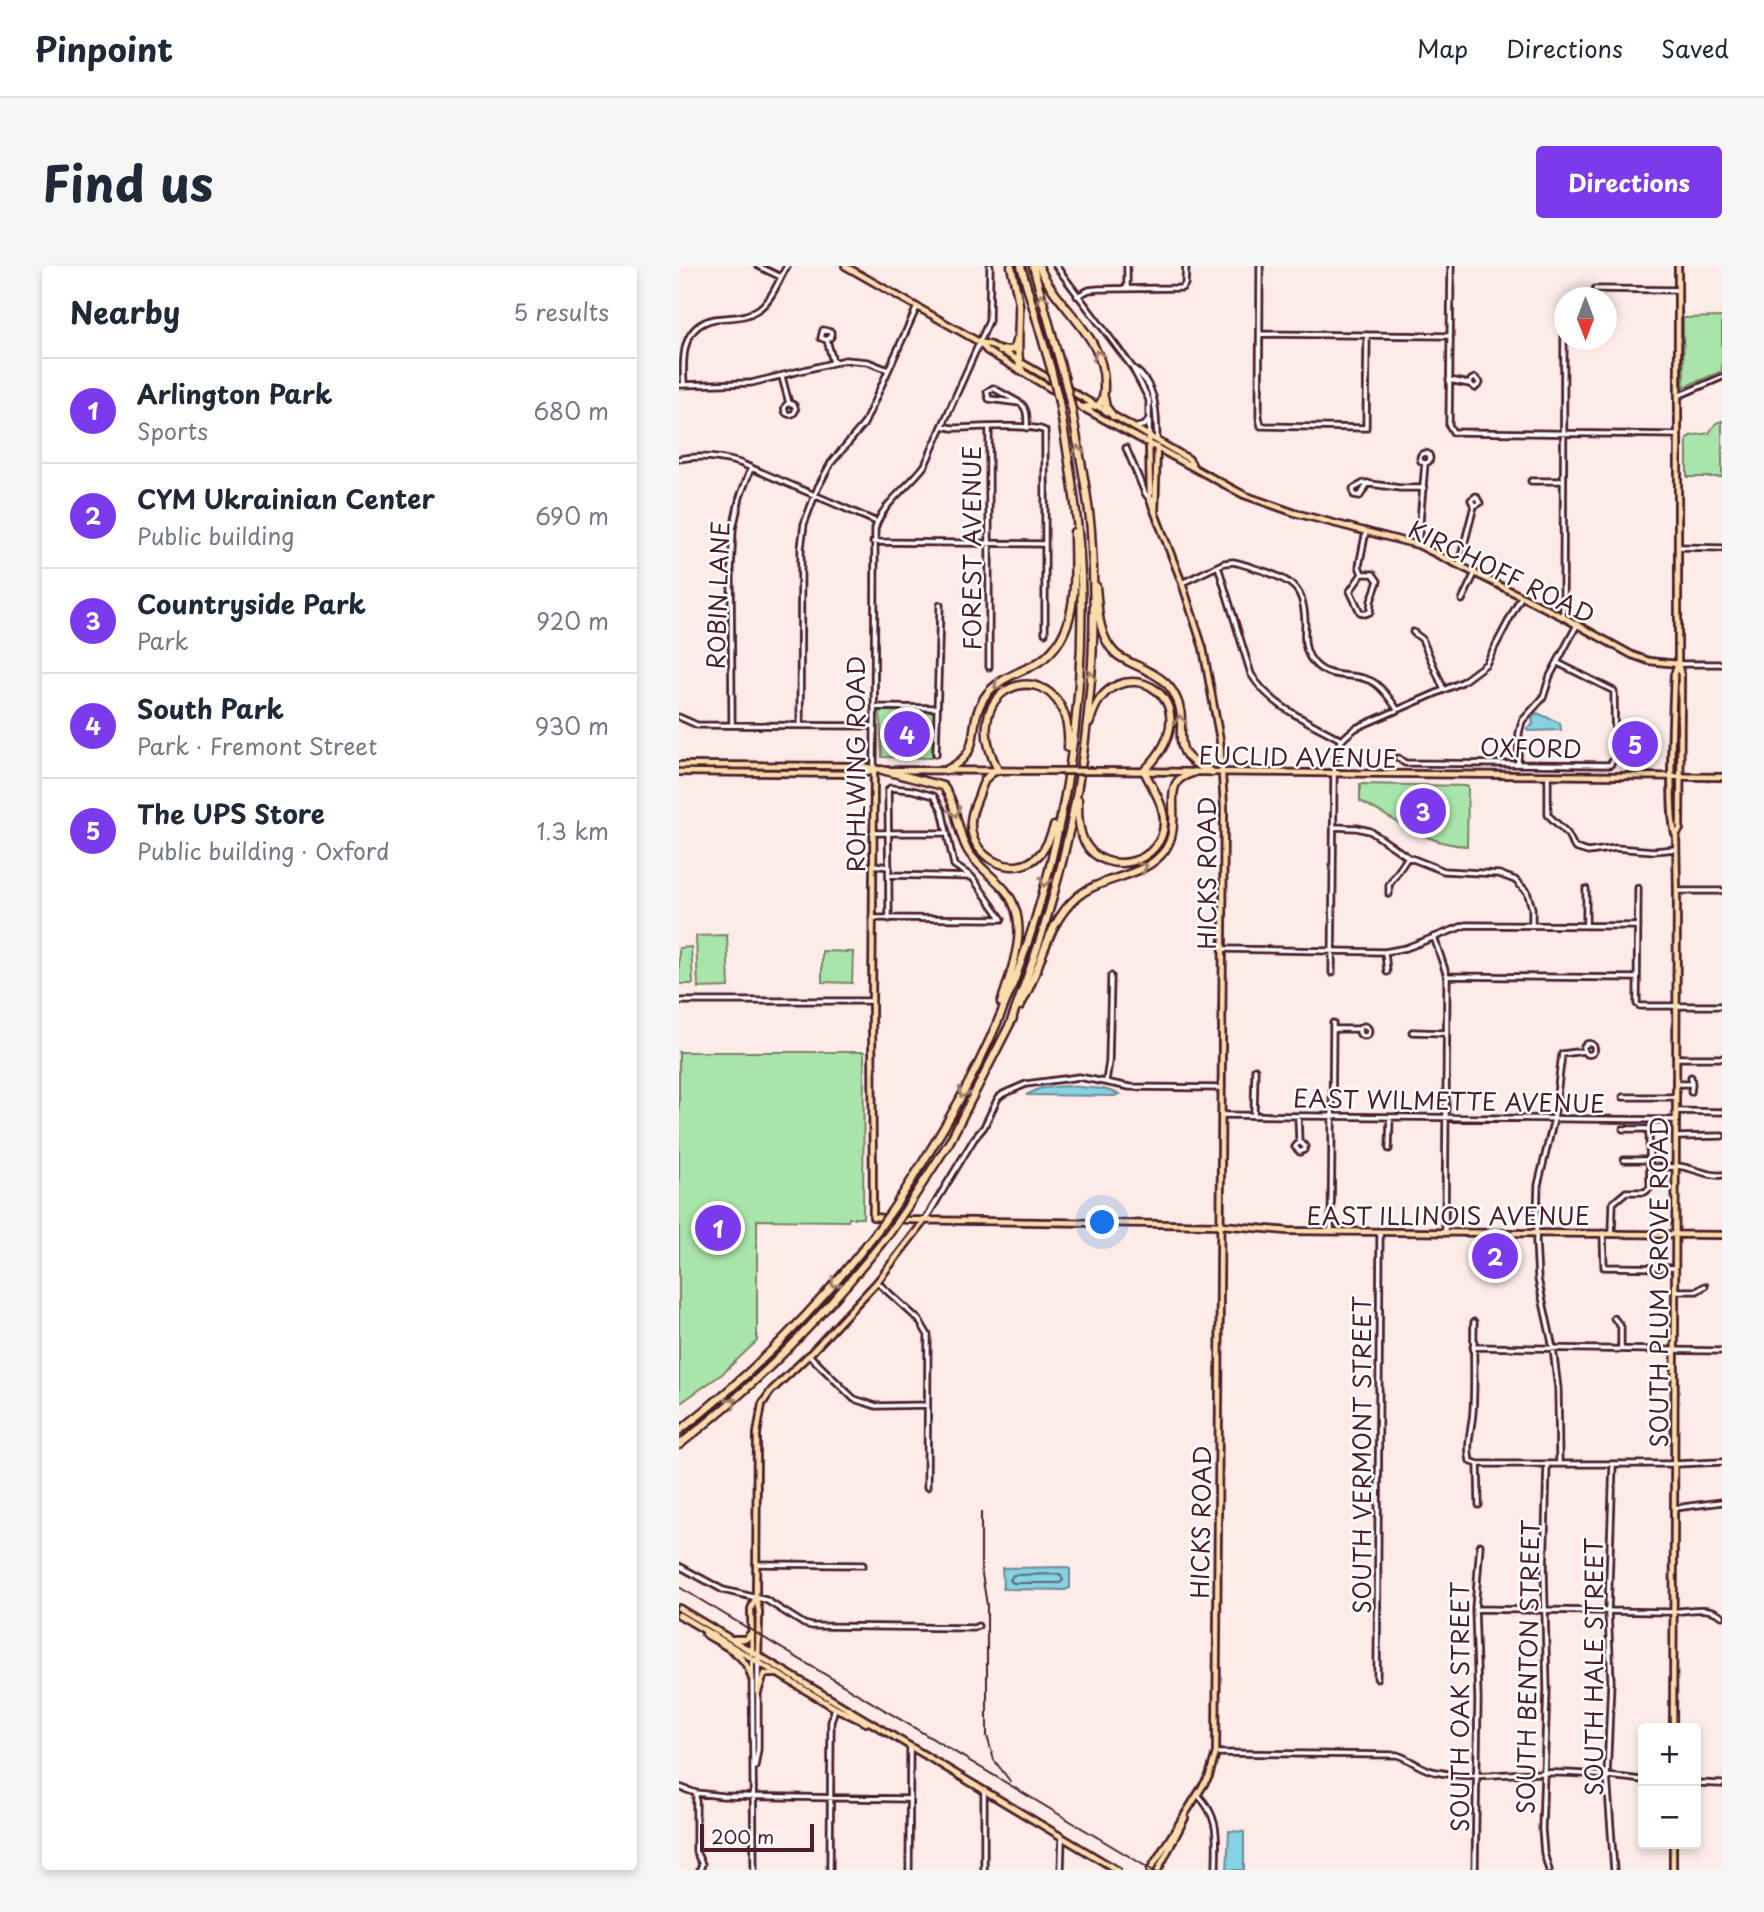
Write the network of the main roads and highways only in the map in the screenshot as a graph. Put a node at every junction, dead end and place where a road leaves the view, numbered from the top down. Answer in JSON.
{"nodes":[{"id":1,"x":845,"y":266,"type":"edge"},
{"id":2,"x":1011,"y":266,"type":"edge"},
{"id":3,"x":1021,"y":266,"type":"edge"},
{"id":4,"x":1033,"y":266,"type":"edge"},
{"id":5,"x":1039,"y":266,"type":"edge"},
{"id":6,"x":1678,"y":266,"type":"edge"},
{"id":7,"x":1019,"y":318,"type":"junction"},
{"id":8,"x":979,"y":342,"type":"junction"},
{"id":9,"x":1000,"y":351,"type":"junction"},
{"id":10,"x":1017,"y":361,"type":"junction"},
{"id":11,"x":1022,"y":371,"type":"junction"},
{"id":12,"x":1104,"y":397,"type":"junction"},
{"id":13,"x":1096,"y":406,"type":"junction"},
{"id":14,"x":1083,"y":408,"type":"junction"},
{"id":15,"x":1113,"y":416,"type":"junction"},
{"id":16,"x":1149,"y":436,"type":"junction"},
{"id":17,"x":1157,"y":440,"type":"junction"},
{"id":18,"x":1150,"y":444,"type":"junction"},
{"id":19,"x":1156,"y":449,"type":"junction"},
{"id":20,"x":1171,"y":457,"type":"junction"},
{"id":21,"x":1156,"y":465,"type":"junction"},
{"id":22,"x":1193,"y":466,"type":"junction"},
{"id":23,"x":1152,"y":499,"type":"junction"},
{"id":24,"x":1075,"y":505,"type":"junction"},
{"id":25,"x":1093,"y":562,"type":"junction"},
{"id":26,"x":1678,"y":664,"type":"junction"},
{"id":27,"x":1084,"y":744,"type":"junction"},
{"id":28,"x":679,"y":765,"type":"edge"},
{"id":29,"x":878,"y":770,"type":"junction"},
{"id":30,"x":947,"y":770,"type":"junction"},
{"id":31,"x":998,"y":770,"type":"junction"},
{"id":32,"x":1144,"y":771,"type":"junction"},
{"id":33,"x":679,"y":772,"type":"edge"},
{"id":34,"x":1195,"y":772,"type":"junction"},
{"id":35,"x":1212,"y":772,"type":"junction"},
{"id":36,"x":1223,"y":773,"type":"junction"},
{"id":37,"x":1068,"y":776,"type":"junction"},
{"id":38,"x":1672,"y":777,"type":"junction"},
{"id":39,"x":1681,"y":777,"type":"junction"},
{"id":40,"x":1722,"y":777,"type":"edge"},
{"id":41,"x":1078,"y":788,"type":"junction"},
{"id":42,"x":1066,"y":791,"type":"junction"},
{"id":43,"x":1676,"y":836,"type":"junction"},
{"id":44,"x":1011,"y":1021,"type":"junction"},
{"id":45,"x":990,"y":1039,"type":"junction"},
{"id":46,"x":873,"y":1217,"type":"joint"},
{"id":47,"x":925,"y":1220,"type":"junction"},
{"id":48,"x":1222,"y":1225,"type":"junction"},
{"id":49,"x":1674,"y":1235,"type":"junction"},
{"id":50,"x":1722,"y":1235,"type":"edge"},
{"id":51,"x":679,"y":1431,"type":"edge"},
{"id":52,"x":679,"y":1445,"type":"edge"},
{"id":53,"x":756,"y":1598,"type":"junction"},
{"id":54,"x":679,"y":1608,"type":"edge"},
{"id":55,"x":679,"y":1615,"type":"edge"},
{"id":56,"x":700,"y":1629,"type":"junction"},
{"id":57,"x":751,"y":1633,"type":"junction"},
{"id":58,"x":725,"y":1636,"type":"junction"},
{"id":59,"x":752,"y":1654,"type":"junction"},
{"id":60,"x":758,"y":1658,"type":"junction"},
{"id":61,"x":781,"y":1676,"type":"junction"},
{"id":62,"x":752,"y":1679,"type":"road end"},
{"id":63,"x":758,"y":1692,"type":"road end"},
{"id":64,"x":1673,"y":1723,"type":"edge"},
{"id":65,"x":870,"y":1724,"type":"junction"},
{"id":66,"x":1187,"y":1813,"type":"junction"},
{"id":67,"x":1673,"y":1849,"type":"edge"},
{"id":68,"x":1117,"y":1870,"type":"edge"},
{"id":69,"x":1150,"y":1870,"type":"edge"},
{"id":70,"x":1158,"y":1870,"type":"edge"},
{"id":71,"x":1673,"y":1870,"type":"edge"}],
"edges":[{"from":1,"to":8,"type":"main road","name":"KIRCHOFF ROAD"},
{"from":2,"to":7,"type":"highway"},
{"from":3,"to":24,"type":"highway","bridge":true},
{"from":25,"to":4,"type":"highway","one_way":true,"bridge":true},
{"from":12,"to":5,"type":"highway","one_way":true},
{"from":6,"to":26,"type":"main road","name":"SOUTH PLUM GROVE ROAD"},
{"from":7,"to":9,"type":"highway"},
{"from":7,"to":10,"type":"highway"},
{"from":8,"to":9,"type":"main road","name":"KIRCHOFF ROAD"},
{"from":8,"to":11,"type":"main road","name":"KIRCHOFF ROAD"},
{"from":9,"to":10,"type":"main road","name":"KIRCHOFF ROAD"},
{"from":10,"to":11,"type":"highway"},
{"from":10,"to":13,"type":"main road","name":"KIRCHOFF ROAD"},
{"from":11,"to":14,"type":"main road","name":"KIRCHOFF ROAD"},
{"from":12,"to":13,"type":"highway"},
{"from":12,"to":15,"type":"highway"},
{"from":13,"to":14,"type":"highway"},
{"from":13,"to":15,"type":"main road","name":"KIRCHOFF ROAD"},
{"from":14,"to":18,"type":"main road","name":"KIRCHOFF ROAD"},
{"from":15,"to":16,"type":"main road","name":"KIRCHOFF ROAD"},
{"from":16,"to":17,"type":"main road","name":"KIRCHOFF ROAD"},
{"from":16,"to":18,"type":"main road"},
{"from":17,"to":19,"type":"main road"},
{"from":17,"to":22,"type":"main road","name":"KIRCHOFF ROAD"},
{"from":18,"to":19,"type":"main road","name":"KIRCHOFF ROAD"},
{"from":18,"to":23,"type":"main road"},
{"from":19,"to":20,"type":"main road","name":"KIRCHOFF ROAD"},
{"from":19,"to":21,"type":"main road"},
{"from":20,"to":21,"type":"main road"},
{"from":20,"to":22,"type":"main road","name":"KIRCHOFF ROAD"},
{"from":21,"to":23,"type":"main road"},
{"from":22,"to":26,"type":"main road","name":"KIRCHOFF ROAD"},
{"from":23,"to":36,"type":"main road","name":"HICKS ROAD"},
{"from":24,"to":30,"type":"highway","one_way":true},
{"from":24,"to":37,"type":"highway"},
{"from":27,"to":25,"type":"highway","one_way":true},
{"from":35,"to":25,"type":"highway","one_way":true},
{"from":26,"to":38,"type":"main road","name":"SOUTH PLUM GROVE ROAD"},
{"from":26,"to":39,"type":"main road","name":"SOUTH PLUM GROVE ROAD"},
{"from":27,"to":32,"type":"highway"},
{"from":27,"to":41,"type":"highway"},
{"from":28,"to":29,"type":"main road"},
{"from":29,"to":30,"type":"main road","name":"EUCLID AVENUE"},
{"from":29,"to":33,"type":"main road"},
{"from":29,"to":45,"type":"highway","one_way":true},
{"from":29,"to":46,"type":"main road","name":"ROHLWING ROAD"},
{"from":30,"to":31,"type":"main road","name":"EUCLID AVENUE"},
{"from":31,"to":32,"type":"main road","name":"EUCLID AVENUE","bridge":true},
{"from":31,"to":37,"type":"highway"},
{"from":31,"to":42,"type":"highway"},
{"from":32,"to":34,"type":"main road","name":"EUCLID AVENUE"},
{"from":32,"to":41,"type":"highway"},
{"from":34,"to":35,"type":"main road","name":"EUCLID AVENUE"},
{"from":44,"to":34,"type":"highway","one_way":true},
{"from":35,"to":36,"type":"main road","name":"EUCLID AVENUE"},
{"from":36,"to":38,"type":"main road","name":"EUCLID AVENUE"},
{"from":36,"to":48,"type":"main road","name":"HICKS ROAD"},
{"from":37,"to":42,"type":"highway"},
{"from":38,"to":39,"type":"main road","name":"EUCLID AVENUE"},
{"from":38,"to":43,"type":"main road","name":"SOUTH PLUM GROVE ROAD"},
{"from":39,"to":40,"type":"main road","name":"EUCLID AVENUE"},
{"from":39,"to":43,"type":"main road","name":"SOUTH PLUM GROVE ROAD"},
{"from":41,"to":44,"type":"highway"},
{"from":42,"to":45,"type":"highway","one_way":true},
{"from":43,"to":49,"type":"main road","name":"SOUTH PLUM GROVE ROAD"},
{"from":52,"to":44,"type":"highway","one_way":true,"bridge":true},
{"from":45,"to":51,"type":"highway","one_way":true,"bridge":true},
{"from":46,"to":47,"type":"main road","name":"EAST ILLINOIS AVENUE"},
{"from":47,"to":48,"type":"main road","name":"EAST ILLINOIS AVENUE"},
{"from":47,"to":53,"type":"main road"},
{"from":48,"to":49,"type":"main road","name":"EAST ILLINOIS AVENUE"},
{"from":48,"to":66,"type":"main road","name":"HICKS ROAD"},
{"from":49,"to":50,"type":"main road","name":"EAST ILLINOIS AVENUE"},
{"from":49,"to":64,"type":"main road","name":"SOUTH PLUM GROVE ROAD"},
{"from":53,"to":57,"type":"main road"},
{"from":53,"to":60,"type":"main road"},
{"from":54,"to":58,"type":"main road"},
{"from":55,"to":56,"type":"main road"},
{"from":56,"to":59,"type":"main road"},
{"from":56,"to":62,"type":"main road"},
{"from":57,"to":58,"type":"main road"},
{"from":57,"to":59,"type":"main road"},
{"from":58,"to":59,"type":"main road"},
{"from":59,"to":60,"type":"main road"},
{"from":60,"to":61,"type":"main road"},
{"from":60,"to":65,"type":"main road"},
{"from":61,"to":63,"type":"main road"},
{"from":61,"to":65,"type":"main road"},
{"from":65,"to":68,"type":"main road"},
{"from":66,"to":69,"type":"main road","name":"HICKS ROAD"},
{"from":66,"to":70,"type":"main road","name":"HICKS ROAD"},
{"from":67,"to":71,"type":"main road"}]}
